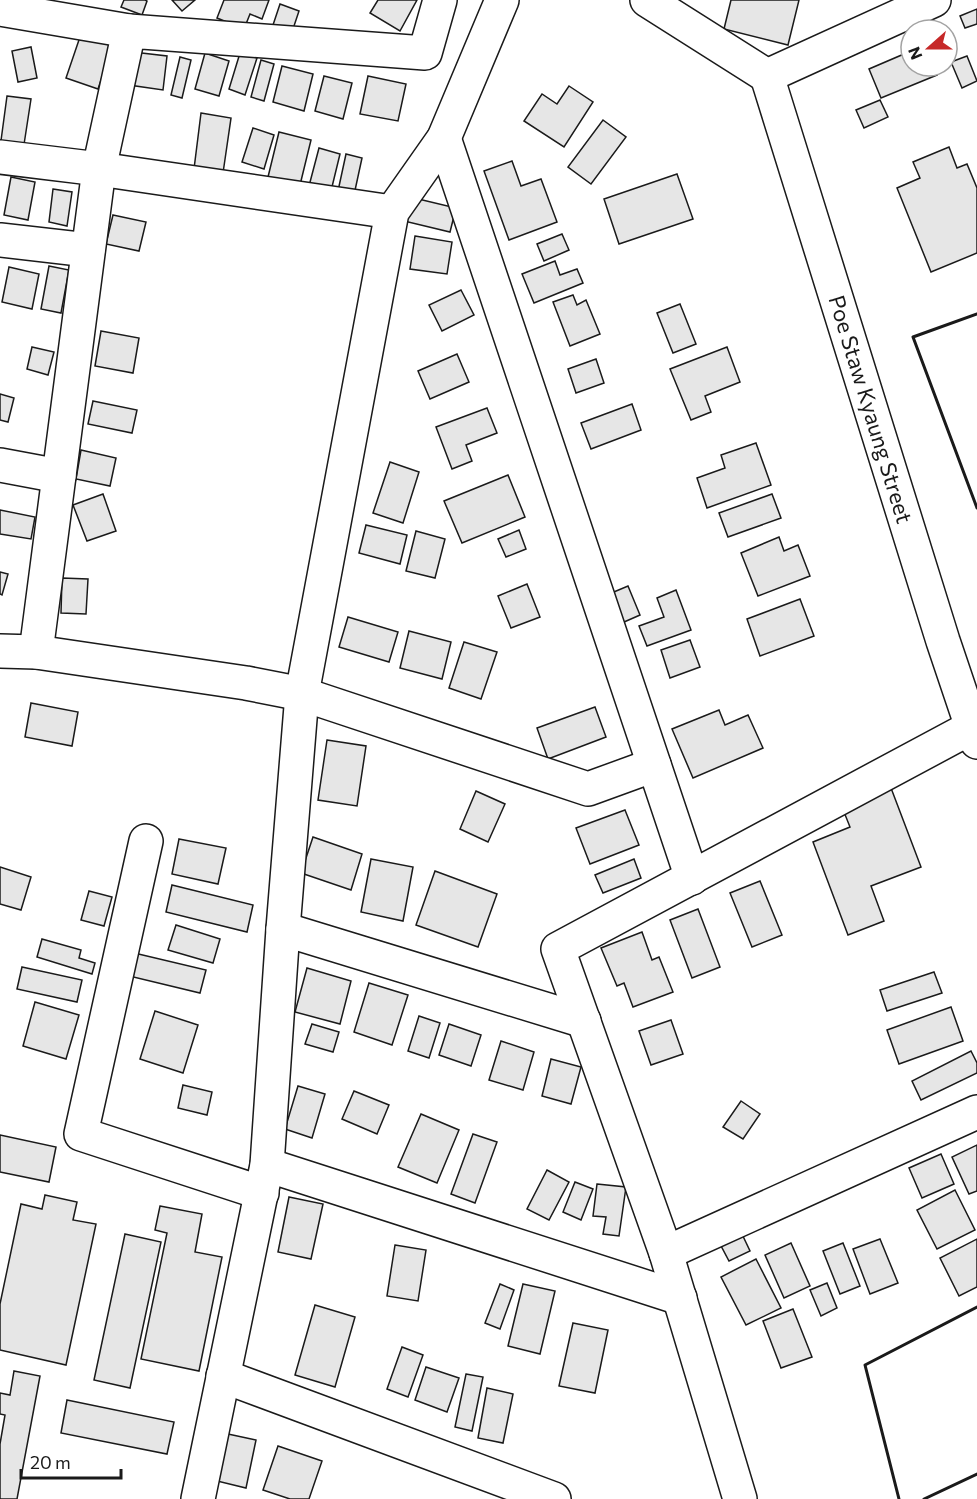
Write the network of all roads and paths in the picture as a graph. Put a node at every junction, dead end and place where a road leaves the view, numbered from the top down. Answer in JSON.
{"nodes":[{"id":1,"x":440,"y":0,"type":"edge"},
{"id":2,"x":502,"y":0,"type":"edge"},
{"id":3,"x":647,"y":0,"type":"edge"},
{"id":4,"x":934,"y":0,"type":"edge"},
{"id":5,"x":0,"y":9,"type":"edge"},
{"id":6,"x":129,"y":31,"type":"junction"},
{"id":7,"x":767,"y":76,"type":"junction"},
{"id":8,"x":444,"y":138,"type":"junction"},
{"id":9,"x":0,"y":157,"type":"edge"},
{"id":10,"x":99,"y":169,"type":"junction"},
{"id":11,"x":392,"y":212,"type":"junction"},
{"id":12,"x":0,"y":240,"type":"edge"},
{"id":13,"x":88,"y":250,"type":"junction"},
{"id":14,"x":0,"y":465,"type":"edge"},
{"id":15,"x":59,"y":476,"type":"junction"},
{"id":16,"x":36,"y":652,"type":"junction"},
{"id":17,"x":1,"y":653,"type":"edge"},
{"id":18,"x":302,"y":694,"type":"junction"},
{"id":19,"x":975,"y":734,"type":"edge"},
{"id":20,"x":654,"y":765,"type":"junction"},
{"id":21,"x":146,"y":841,"type":"dead end"},
{"id":22,"x":692,"y":878,"type":"junction"},
{"id":23,"x":283,"y":929,"type":"junction"},
{"id":24,"x":584,"y":1021,"type":"junction"},
{"id":25,"x":977,"y":1112,"type":"edge"},
{"id":26,"x":264,"y":1179,"type":"junction"},
{"id":27,"x":666,"y":1253,"type":"junction"},
{"id":28,"x":680,"y":1298,"type":"junction"},
{"id":29,"x":223,"y":1376,"type":"junction"},
{"id":30,"x":198,"y":1499,"type":"edge"},
{"id":31,"x":554,"y":1499,"type":"edge"},
{"id":32,"x":740,"y":1499,"type":"edge"}],
"edges":[{"from":1,"to":6,"type":"street"},
{"from":2,"to":8,"type":"street"},
{"from":3,"to":7,"type":"street"},
{"from":4,"to":7,"type":"street"},
{"from":5,"to":6,"type":"street"},
{"from":6,"to":10,"type":"street"},
{"from":7,"to":19,"type":"street","name":"Poe Staw Kyaung Street"},
{"from":8,"to":11,"type":"street"},
{"from":8,"to":20,"type":"street"},
{"from":9,"to":10,"type":"street"},
{"from":10,"to":11,"type":"street"},
{"from":10,"to":13,"type":"street"},
{"from":11,"to":18,"type":"street"},
{"from":12,"to":13,"type":"street"},
{"from":13,"to":15,"type":"street"},
{"from":14,"to":15,"type":"street"},
{"from":15,"to":16,"type":"street"},
{"from":16,"to":17,"type":"street"},
{"from":16,"to":18,"type":"street"},
{"from":18,"to":20,"type":"street"},
{"from":18,"to":23,"type":"street"},
{"from":19,"to":22,"type":"street"},
{"from":20,"to":22,"type":"street"},
{"from":21,"to":26,"type":"street"},
{"from":22,"to":24,"type":"street"},
{"from":23,"to":24,"type":"street"},
{"from":23,"to":26,"type":"street"},
{"from":24,"to":27,"type":"street"},
{"from":25,"to":27,"type":"street"},
{"from":26,"to":28,"type":"street"},
{"from":26,"to":29,"type":"street"},
{"from":27,"to":28,"type":"street"},
{"from":28,"to":32,"type":"street"},
{"from":29,"to":30,"type":"street"},
{"from":29,"to":31,"type":"street"}]}
